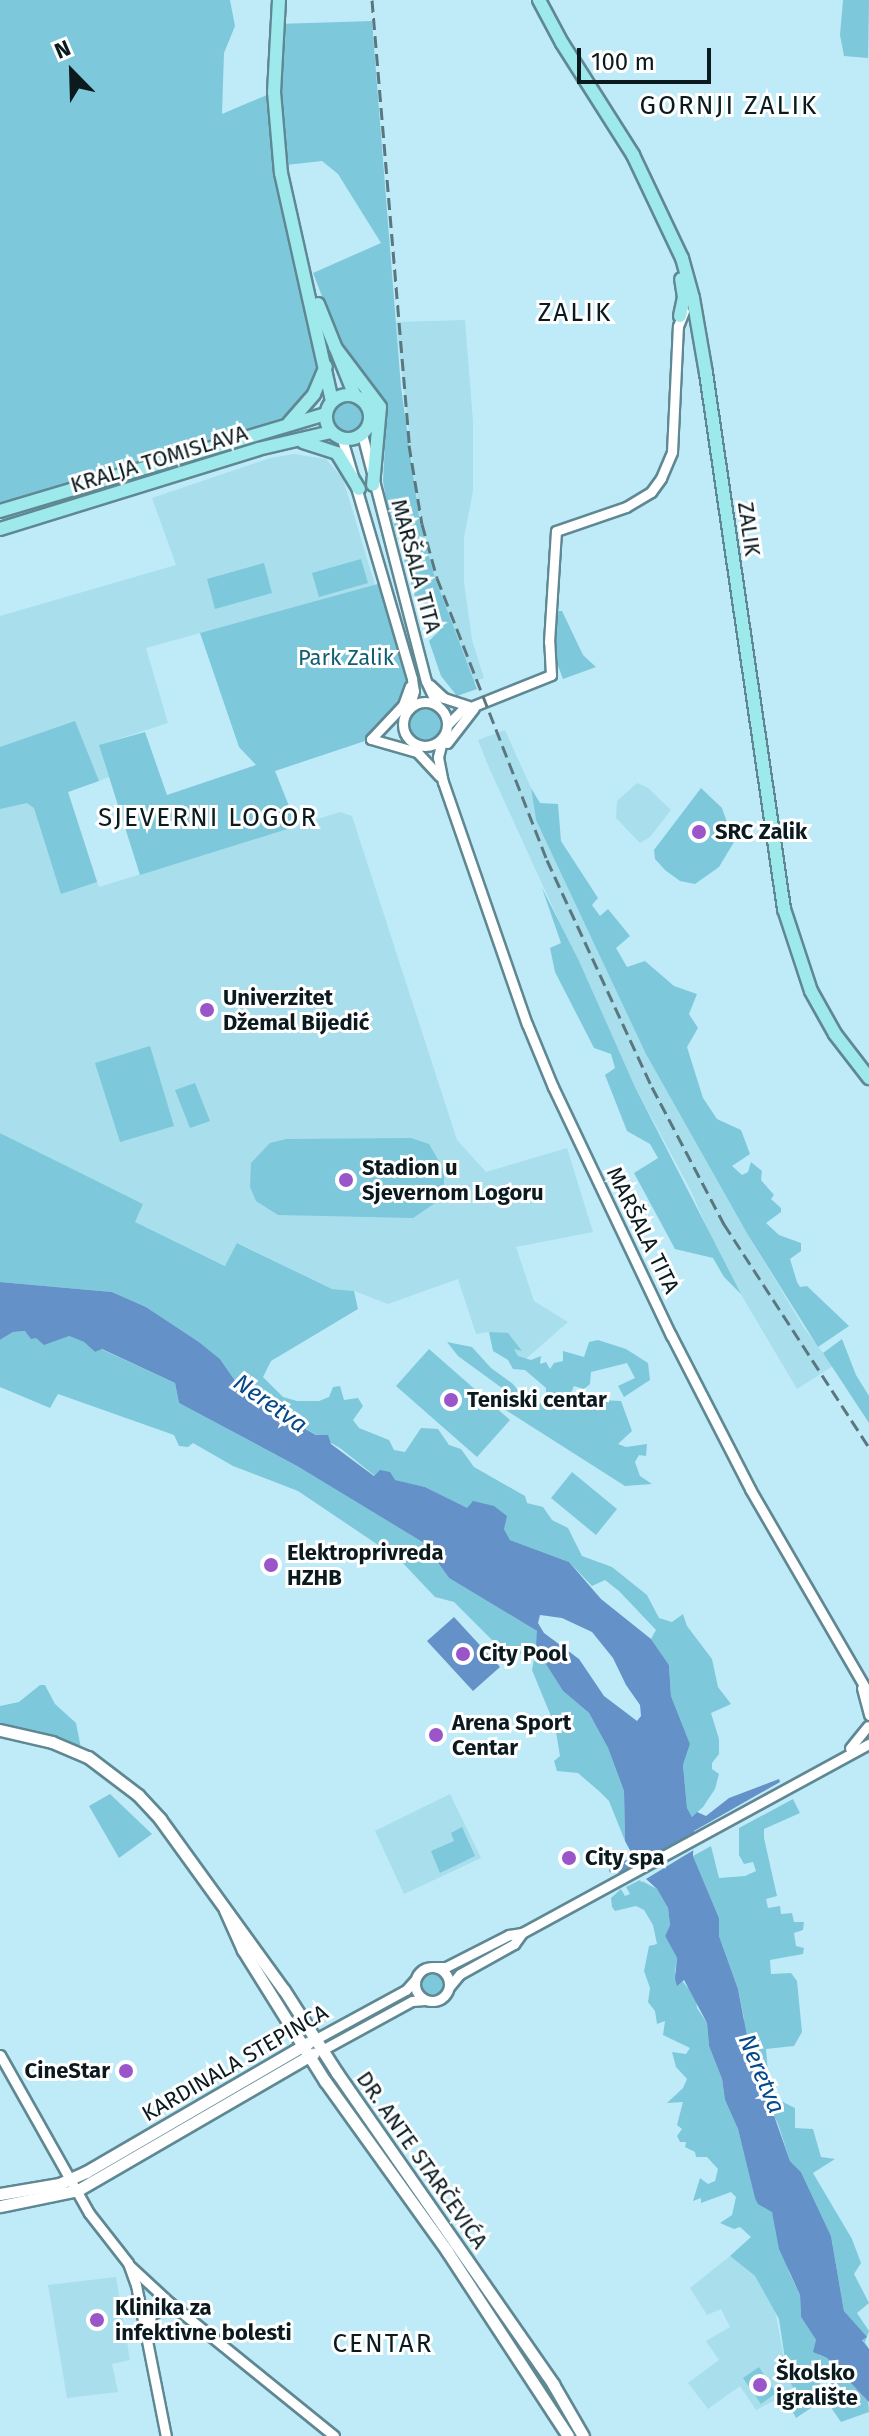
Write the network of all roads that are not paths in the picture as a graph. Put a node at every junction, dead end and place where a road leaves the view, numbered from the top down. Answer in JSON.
{"nodes":[{"id":1,"x":279,"y":0,"type":"edge"},
{"id":2,"x":539,"y":0,"type":"edge"},
{"id":3,"x":667,"y":222,"type":"junction"},
{"id":4,"x":302,"y":263,"type":"junction"},
{"id":5,"x":695,"y":307,"type":"junction"},
{"id":6,"x":680,"y":316,"type":"junction"},
{"id":7,"x":335,"y":347,"type":"junction"},
{"id":8,"x":326,"y":366,"type":"junction"},
{"id":9,"x":355,"y":396,"type":"junction"},
{"id":10,"x":332,"y":401,"type":"junction"},
{"id":11,"x":325,"y":414,"type":"junction"},
{"id":12,"x":286,"y":425,"type":"junction"},
{"id":13,"x":362,"y":434,"type":"junction"},
{"id":14,"x":337,"y":436,"type":"junction"},
{"id":15,"x":296,"y":440,"type":"junction"},
{"id":16,"x":373,"y":485,"type":"junction"},
{"id":17,"x":359,"y":489,"type":"junction"},
{"id":18,"x":0,"y":511,"type":"edge"},
{"id":19,"x":0,"y":529,"type":"edge"},
{"id":20,"x":425,"y":677,"type":"junction"},
{"id":21,"x":412,"y":679,"type":"junction"},
{"id":22,"x":438,"y":706,"type":"junction"},
{"id":23,"x":475,"y":706,"type":"junction"},
{"id":24,"x":409,"y":709,"type":"junction"},
{"id":25,"x":461,"y":711,"type":"junction"},
{"id":26,"x":447,"y":725,"type":"junction"},
{"id":27,"x":443,"y":737,"type":"junction"},
{"id":28,"x":417,"y":745,"type":"junction"},
{"id":29,"x":439,"y":769,"type":"junction"},
{"id":30,"x":443,"y":782,"type":"junction"},
{"id":31,"x":869,"y":1078,"type":"edge"},
{"id":32,"x":862,"y":1685,"type":"junction"},
{"id":33,"x":869,"y":1694,"type":"edge"},
{"id":34,"x":869,"y":1721,"type":"edge"},
{"id":35,"x":0,"y":1730,"type":"edge"},
{"id":36,"x":869,"y":1744,"type":"edge"},
{"id":37,"x":843,"y":1755,"type":"junction"},
{"id":38,"x":225,"y":1909,"type":"junction"},
{"id":39,"x":522,"y":1933,"type":"junction"},
{"id":40,"x":436,"y":1967,"type":"junction"},
{"id":41,"x":415,"y":1980,"type":"junction"},
{"id":42,"x":448,"y":1988,"type":"junction"},
{"id":43,"x":425,"y":2000,"type":"junction"},
{"id":44,"x":319,"y":2044,"type":"junction"},
{"id":45,"x":307,"y":2051,"type":"junction"},
{"id":46,"x":0,"y":2055,"type":"edge"},
{"id":47,"x":75,"y":2185,"type":"junction"},
{"id":48,"x":0,"y":2194,"type":"edge"},
{"id":49,"x":0,"y":2206,"type":"edge"},
{"id":50,"x":128,"y":2263,"type":"junction"},
{"id":51,"x":170,"y":2303,"type":"junction"},
{"id":52,"x":146,"y":2349,"type":"junction"},
{"id":53,"x":314,"y":2420,"type":"junction"},
{"id":54,"x":166,"y":2436,"type":"edge"},
{"id":55,"x":316,"y":2436,"type":"edge"},
{"id":56,"x":334,"y":2436,"type":"edge"},
{"id":57,"x":568,"y":2436,"type":"edge"},
{"id":58,"x":583,"y":2436,"type":"edge"}],
"edges":[{"from":1,"to":4,"type":"main road"},
{"from":2,"to":3,"type":"main road","name":"ZALIK"},
{"from":3,"to":5,"type":"main road","name":"ZALIK"},
{"from":3,"to":6,"type":"main road"},
{"from":4,"to":7,"type":"main road"},
{"from":4,"to":8,"type":"main road"},
{"from":5,"to":6,"type":"street"},
{"from":5,"to":31,"type":"main road","name":"ZALIK"},
{"from":6,"to":23,"type":"street"},
{"from":7,"to":9,"type":"main road"},
{"from":7,"to":16,"type":"main road"},
{"from":8,"to":10,"type":"main road"},
{"from":8,"to":12,"type":"main road"},
{"from":9,"to":10,"type":"main road"},
{"from":9,"to":13,"type":"main road"},
{"from":10,"to":11,"type":"main road"},
{"from":11,"to":12,"type":"main road","name":"KRALJA TOMISLAVA"},
{"from":11,"to":14,"type":"main road"},
{"from":12,"to":18,"type":"main road","name":"KRALJA TOMISLAVA"},
{"from":13,"to":14,"type":"main road"},
{"from":13,"to":16,"type":"street","name":"MARŠALA TITA"},
{"from":14,"to":15,"type":"main road","name":"KRALJA TOMISLAVA"},
{"from":14,"to":17,"type":"street","name":"MARŠALA TITA"},
{"from":15,"to":17,"type":"main road"},
{"from":15,"to":19,"type":"main road","name":"KRALJA TOMISLAVA"},
{"from":16,"to":20,"type":"street","name":"MARŠALA TITA"},
{"from":17,"to":21,"type":"street","name":"MARŠALA TITA"},
{"from":20,"to":22,"type":"street","name":"MARŠALA TITA"},
{"from":20,"to":23,"type":"street"},
{"from":21,"to":24,"type":"street","name":"MARŠALA TITA"},
{"from":21,"to":30,"type":"street"},
{"from":22,"to":24,"type":"street"},
{"from":22,"to":25,"type":"street"},
{"from":22,"to":26,"type":"street"},
{"from":23,"to":25,"type":"street"},
{"from":23,"to":30,"type":"street"},
{"from":24,"to":28,"type":"street"},
{"from":25,"to":26,"type":"street"},
{"from":26,"to":27,"type":"street"},
{"from":27,"to":28,"type":"street"},
{"from":27,"to":29,"type":"street","name":"MARŠALA TITA"},
{"from":28,"to":29,"type":"street","name":"MARŠALA TITA"},
{"from":29,"to":30,"type":"street","name":"MARŠALA TITA"},
{"from":30,"to":32,"type":"street","name":"MARŠALA TITA"},
{"from":32,"to":33,"type":"street","name":"MARŠALA TITA"},
{"from":32,"to":34,"type":"street","name":"MARŠALA TITA"},
{"from":34,"to":37,"type":"street"},
{"from":35,"to":38,"type":"main road","name":"DR. ANTE STARČEVIĆA"},
{"from":36,"to":37,"type":"street"},
{"from":37,"to":39,"type":"street"},
{"from":38,"to":44,"type":"main road","name":"DR. ANTE STARČEVIĆA"},
{"from":38,"to":45,"type":"main road","name":"DR. ANTE STARČEVIĆA"},
{"from":39,"to":40,"type":"street"},
{"from":39,"to":42,"type":"street"},
{"from":40,"to":41,"type":"street"},
{"from":40,"to":42,"type":"street"},
{"from":41,"to":43,"type":"street"},
{"from":41,"to":44,"type":"street","name":"KARDINALA STEPINCA"},
{"from":42,"to":43,"type":"street"},
{"from":43,"to":44,"type":"street","name":"KARDINALA STEPINCA"},
{"from":44,"to":45,"type":"main road","name":"KARDINALA STEPINCA"},
{"from":44,"to":58,"type":"main road","name":"DR. ANTE STARČEVIĆA"},
{"from":45,"to":47,"type":"main road","name":"KARDINALA STEPINCA"},
{"from":45,"to":57,"type":"main road","name":"DR. ANTE STARČEVIĆA"},
{"from":46,"to":47,"type":"street"},
{"from":47,"to":48,"type":"main road"},
{"from":47,"to":49,"type":"main road"},
{"from":47,"to":50,"type":"street"},
{"from":50,"to":51,"type":"street"},
{"from":50,"to":52,"type":"street"},
{"from":51,"to":52,"type":"street"},
{"from":51,"to":53,"type":"street"},
{"from":52,"to":54,"type":"street"},
{"from":53,"to":55,"type":"street"},
{"from":53,"to":56,"type":"street"}]}
